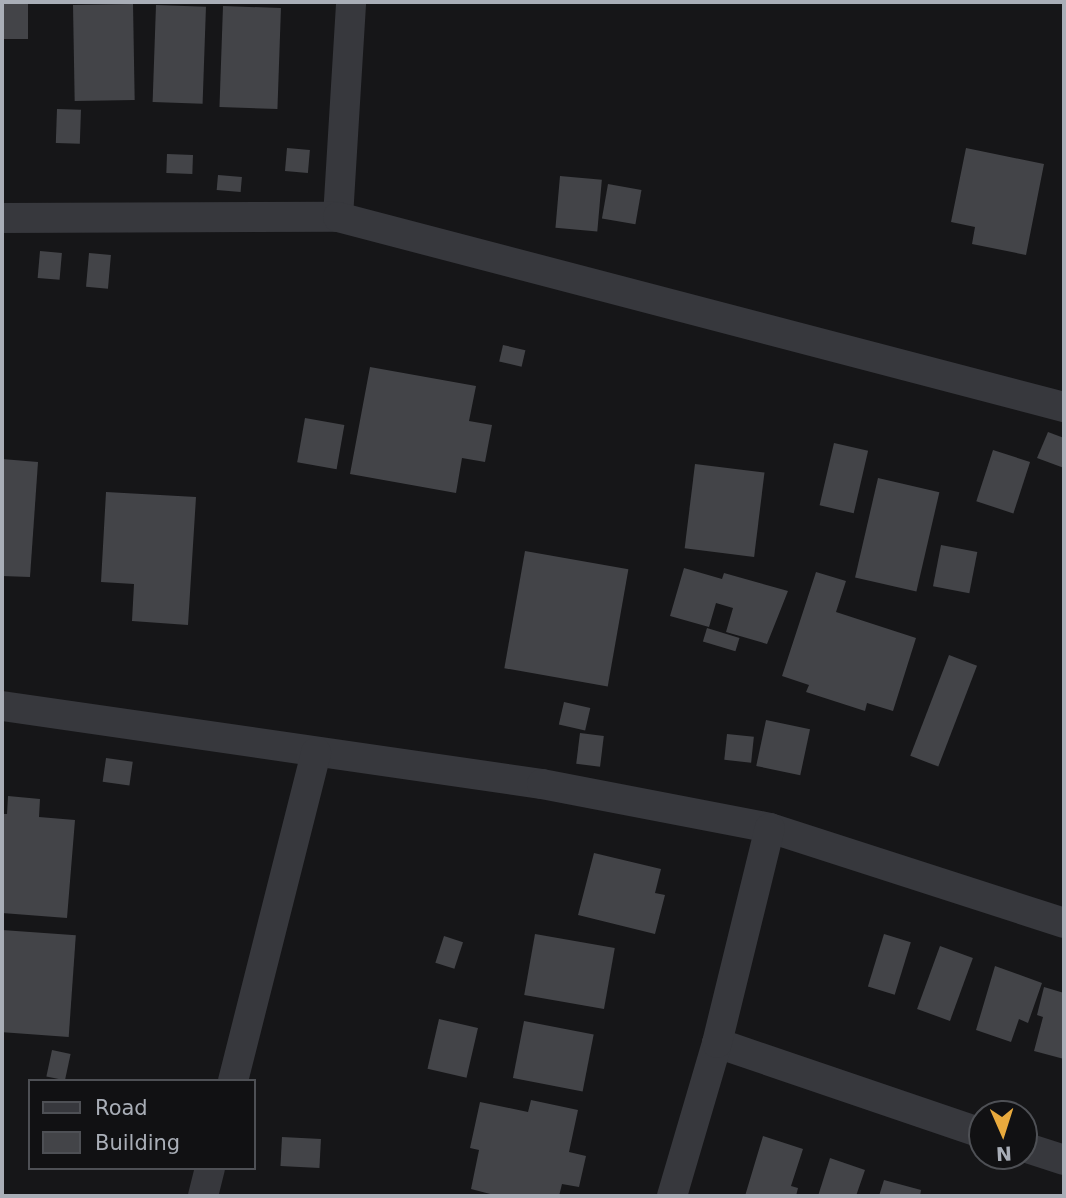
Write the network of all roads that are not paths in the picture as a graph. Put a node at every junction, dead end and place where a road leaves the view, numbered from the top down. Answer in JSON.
{"nodes":[{"id":1,"x":351,"y":2,"type":"edge"},
{"id":2,"x":338,"y":217,"type":"junction"},
{"id":3,"x":2,"y":218,"type":"edge"},
{"id":4,"x":1064,"y":407,"type":"edge"},
{"id":5,"x":2,"y":706,"type":"edge"},
{"id":6,"x":316,"y":752,"type":"junction"},
{"id":7,"x":770,"y":828,"type":"junction"},
{"id":8,"x":1064,"y":923,"type":"edge"},
{"id":9,"x":717,"y":1043,"type":"junction"},
{"id":10,"x":234,"y":1079,"type":"edge"},
{"id":11,"x":968,"y":1128,"type":"edge"},
{"id":12,"x":1038,"y":1152,"type":"edge"},
{"id":13,"x":1064,"y":1160,"type":"edge"},
{"id":14,"x":210,"y":1170,"type":"edge"},
{"id":15,"x":203,"y":1196,"type":"edge"},
{"id":16,"x":672,"y":1196,"type":"edge"}],
"edges":[{"from":1,"to":2,"type":"street"},
{"from":2,"to":3,"type":"street"},
{"from":2,"to":4,"type":"street"},
{"from":5,"to":6,"type":"street"},
{"from":6,"to":7,"type":"street"},
{"from":6,"to":10,"type":"street"},
{"from":7,"to":8,"type":"street"},
{"from":7,"to":9,"type":"street"},
{"from":9,"to":11,"type":"street"},
{"from":9,"to":16,"type":"street"},
{"from":12,"to":13,"type":"street"},
{"from":14,"to":15,"type":"street"}]}
